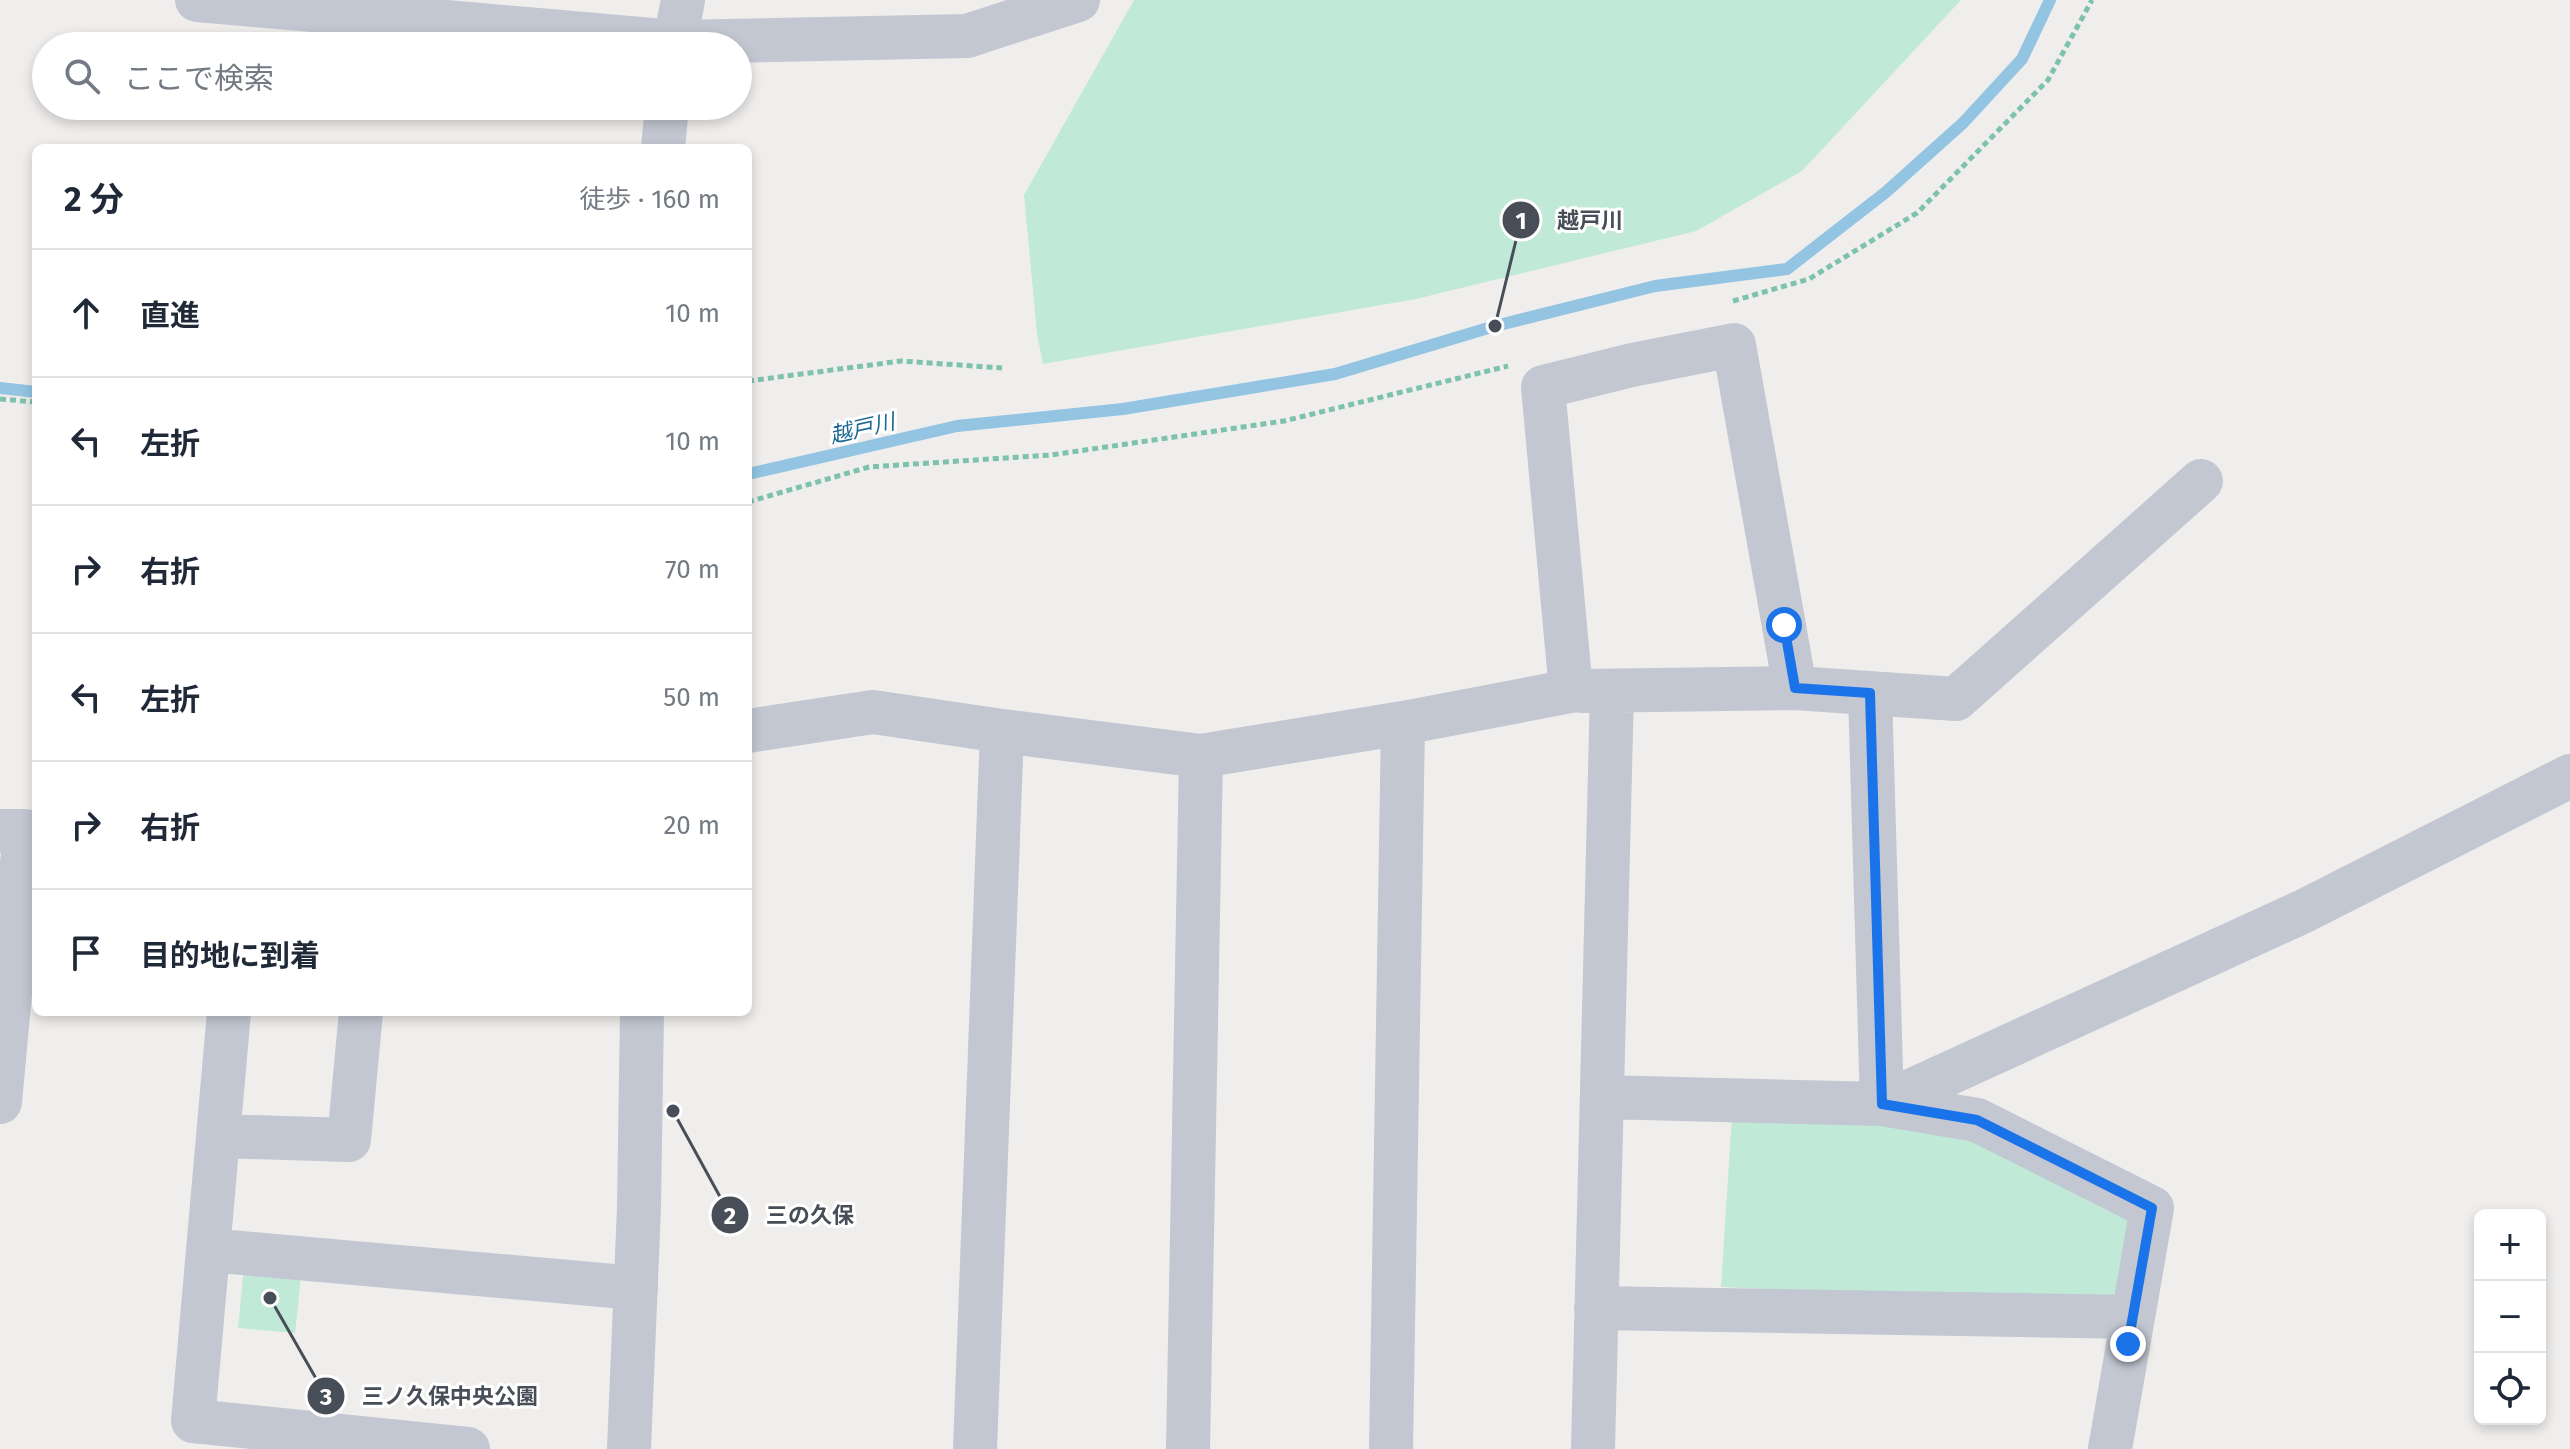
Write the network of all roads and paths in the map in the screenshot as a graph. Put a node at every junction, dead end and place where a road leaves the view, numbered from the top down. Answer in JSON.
{"nodes":[{"id":1,"x":197,"y":0,"type":"edge"},
{"id":2,"x":1078,"y":0,"type":"edge"},
{"id":3,"x":2092,"y":0,"type":"edge"},
{"id":4,"x":677,"y":29,"type":"edge"},
{"id":5,"x":666,"y":120,"type":"edge"},
{"id":6,"x":663,"y":144,"type":"edge"},
{"id":7,"x":1719,"y":305,"type":"dead end"},
{"id":8,"x":1510,"y":365,"type":"dead end"},
{"id":9,"x":1002,"y":368,"type":"dead end"},
{"id":10,"x":752,"y":380,"type":"edge"},
{"id":11,"x":0,"y":399,"type":"edge"},
{"id":12,"x":32,"y":402,"type":"edge"},
{"id":13,"x":2201,"y":481,"type":"dead end"},
{"id":14,"x":752,"y":501,"type":"edge"},
{"id":15,"x":1795,"y":688,"type":"junction"},
{"id":16,"x":1592,"y":691,"type":"junction"},
{"id":17,"x":1870,"y":693,"type":"junction"},
{"id":18,"x":1403,"y":723,"type":"junction"},
{"id":19,"x":752,"y":730,"type":"edge"},
{"id":20,"x":1002,"y":731,"type":"junction"},
{"id":21,"x":1201,"y":756,"type":"junction"},
{"id":22,"x":2570,"y":776,"type":"edge"},
{"id":23,"x":0,"y":831,"type":"edge"},
{"id":24,"x":229,"y":1016,"type":"edge"},
{"id":25,"x":361,"y":1016,"type":"edge"},
{"id":26,"x":642,"y":1016,"type":"edge"},
{"id":27,"x":1602,"y":1097,"type":"junction"},
{"id":28,"x":0,"y":1102,"type":"edge"},
{"id":29,"x":1882,"y":1104,"type":"junction"},
{"id":30,"x":219,"y":1136,"type":"junction"},
{"id":31,"x":208,"y":1250,"type":"junction"},
{"id":32,"x":636,"y":1288,"type":"junction"},
{"id":33,"x":1596,"y":1308,"type":"junction"},
{"id":34,"x":2133,"y":1317,"type":"junction"},
{"id":35,"x":468,"y":1449,"type":"edge"},
{"id":36,"x":629,"y":1449,"type":"edge"},
{"id":37,"x":975,"y":1449,"type":"edge"},
{"id":38,"x":1188,"y":1449,"type":"edge"},
{"id":39,"x":1391,"y":1449,"type":"edge"},
{"id":40,"x":1593,"y":1449,"type":"edge"},
{"id":41,"x":2110,"y":1449,"type":"edge"}],
"edges":[{"from":1,"to":4,"type":"street"},
{"from":2,"to":4,"type":"street"},
{"from":3,"to":7,"type":"path"},
{"from":5,"to":6,"type":"street"},
{"from":8,"to":14,"type":"path"},
{"from":9,"to":10,"type":"path"},
{"from":11,"to":12,"type":"path"},
{"from":13,"to":17,"type":"street"},
{"from":15,"to":16,"type":"street"},
{"from":15,"to":16,"type":"street"},
{"from":15,"to":17,"type":"street"},
{"from":16,"to":18,"type":"street"},
{"from":16,"to":27,"type":"street"},
{"from":17,"to":29,"type":"street"},
{"from":18,"to":21,"type":"street"},
{"from":18,"to":39,"type":"street"},
{"from":19,"to":20,"type":"street"},
{"from":20,"to":21,"type":"street"},
{"from":20,"to":37,"type":"street"},
{"from":21,"to":38,"type":"street"},
{"from":22,"to":29,"type":"street"},
{"from":23,"to":28,"type":"street"},
{"from":24,"to":30,"type":"street"},
{"from":25,"to":30,"type":"street"},
{"from":26,"to":32,"type":"street"},
{"from":27,"to":29,"type":"street"},
{"from":27,"to":33,"type":"street"},
{"from":29,"to":34,"type":"street"},
{"from":30,"to":31,"type":"street"},
{"from":31,"to":32,"type":"street"},
{"from":31,"to":35,"type":"street"},
{"from":32,"to":36,"type":"street"},
{"from":33,"to":34,"type":"street"},
{"from":33,"to":40,"type":"street"},
{"from":34,"to":41,"type":"street"}]}
